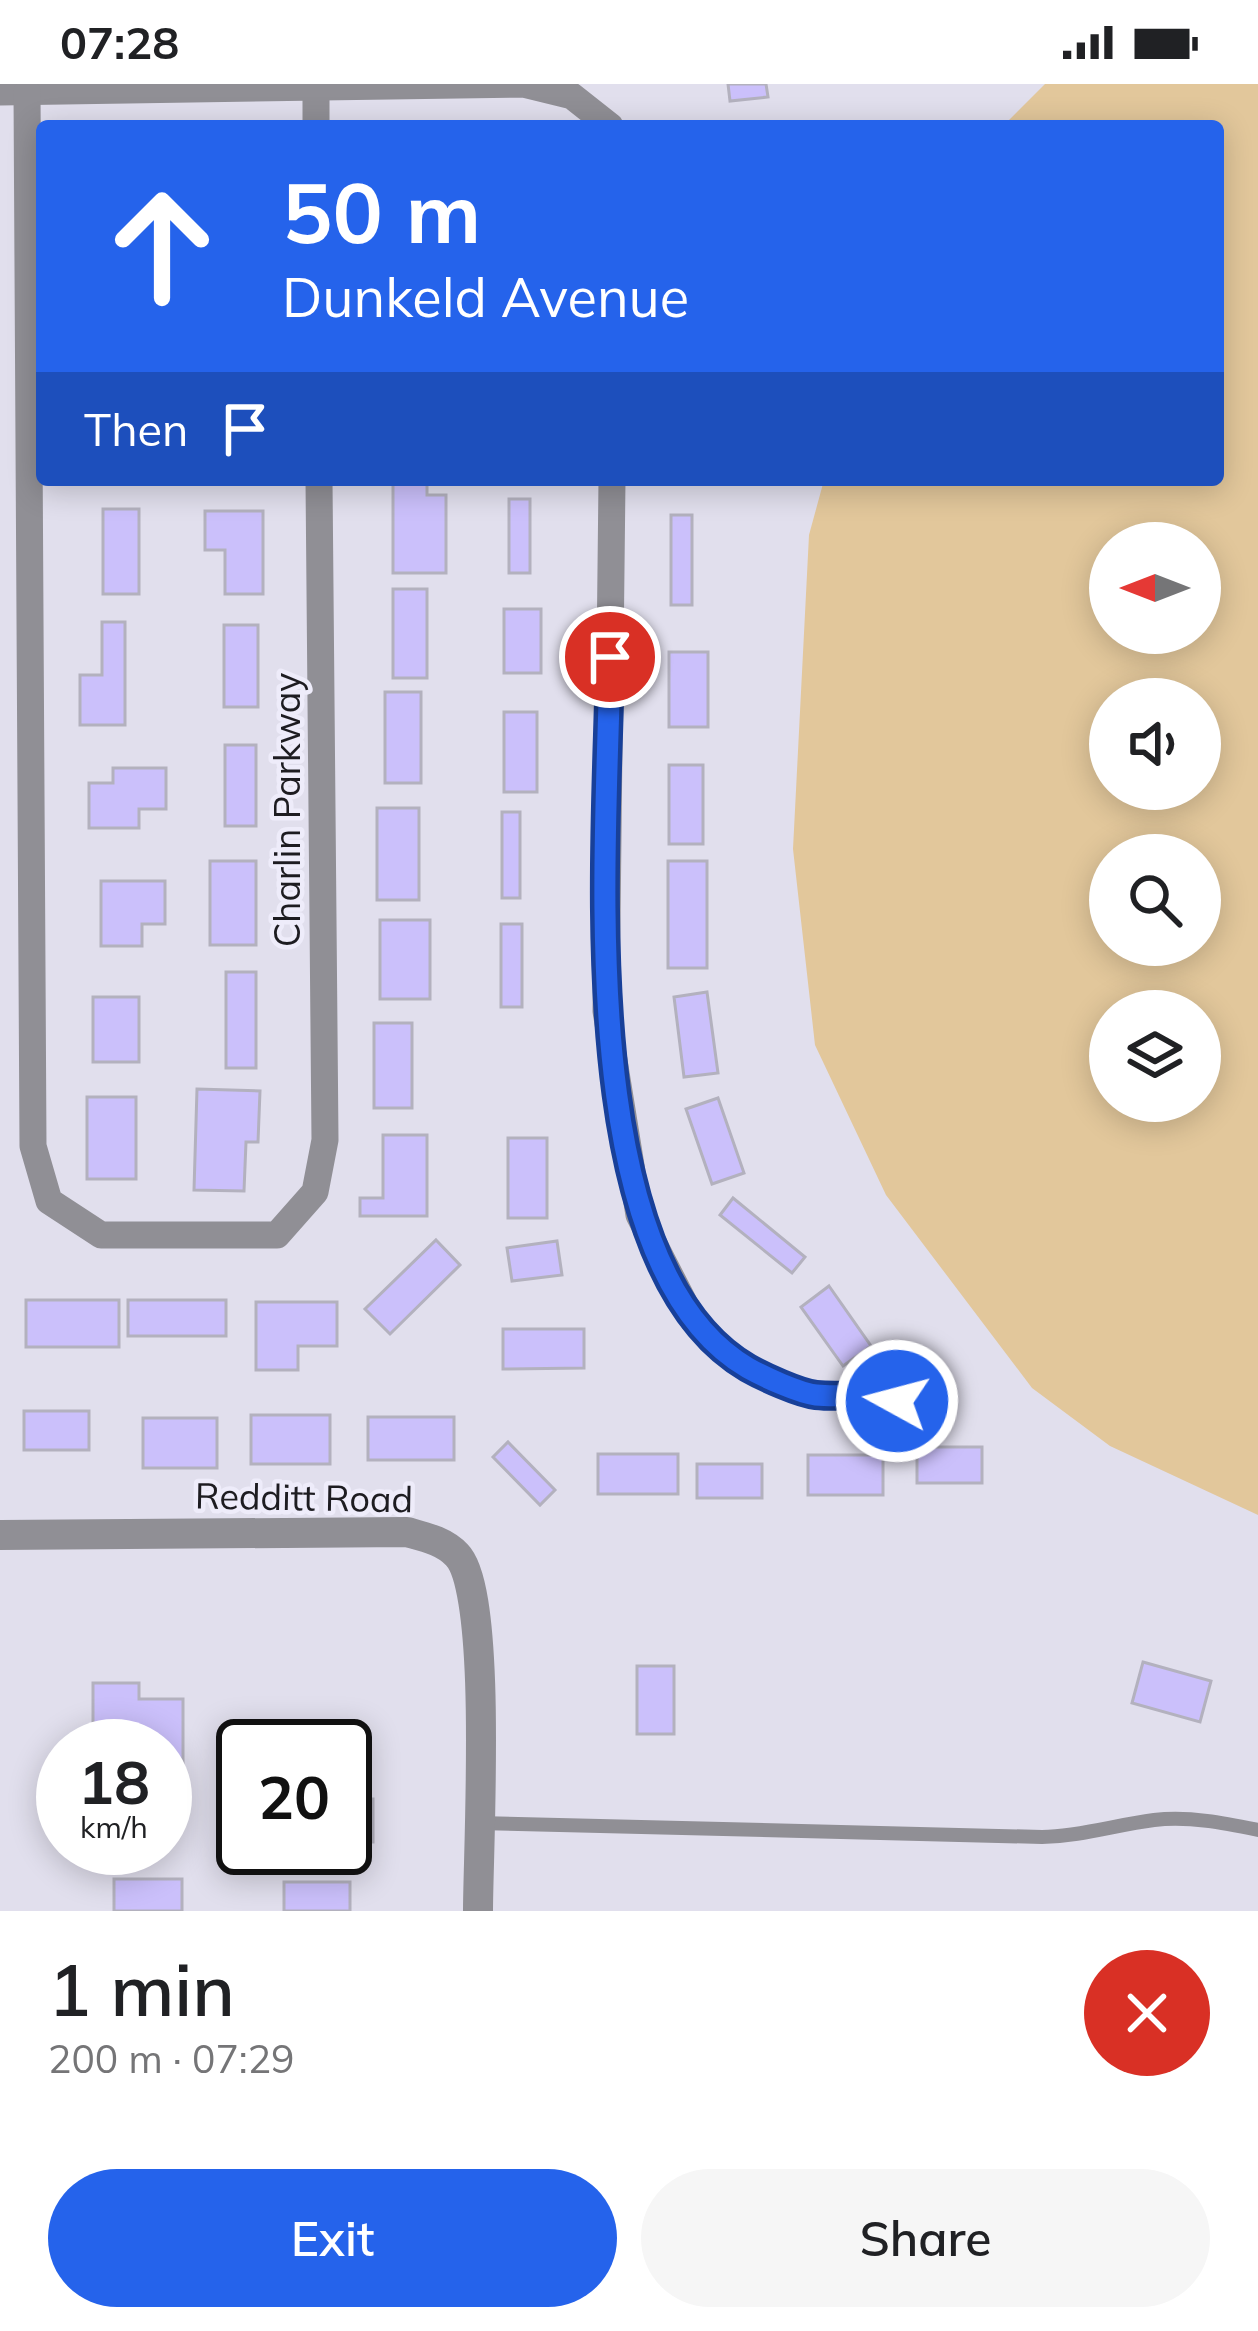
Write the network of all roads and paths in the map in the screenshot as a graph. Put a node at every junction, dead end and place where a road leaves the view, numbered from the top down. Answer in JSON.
{"nodes":[{"id":1,"x":316,"y":87,"type":"edge"},
{"id":2,"x":13,"y":92,"type":"edge"},
{"id":3,"x":316,"y":120,"type":"edge"},
{"id":4,"x":602,"y":120,"type":"edge"},
{"id":5,"x":319,"y":486,"type":"edge"},
{"id":6,"x":612,"y":486,"type":"edge"},
{"id":7,"x":693,"y":1320,"type":"joint"},
{"id":8,"x":897,"y":1401,"type":"dead end"},
{"id":9,"x":0,"y":1534,"type":"edge"},
{"id":10,"x":478,"y":1823,"type":"junction"},
{"id":11,"x":1258,"y":1830,"type":"edge"},
{"id":12,"x":478,"y":1911,"type":"edge"}],
"edges":[{"from":1,"to":2,"type":"street"},
{"from":1,"to":3,"type":"street"},
{"from":1,"to":4,"type":"street"},
{"from":2,"to":5,"type":"street","name":"Charlin Parkway"},
{"from":6,"to":7,"type":"street"},
{"from":7,"to":8,"type":"lane"},
{"from":9,"to":10,"type":"street","name":"Redditt Road"},
{"from":10,"to":11,"type":"lane"},
{"from":10,"to":12,"type":"street","name":"Redditt Road"}]}
